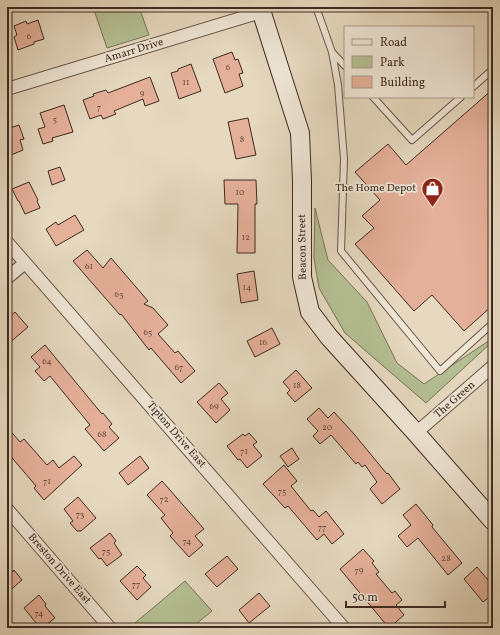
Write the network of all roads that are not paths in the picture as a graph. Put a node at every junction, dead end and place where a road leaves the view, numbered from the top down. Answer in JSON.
{"nodes":[{"id":1,"x":316,"y":7,"type":"edge"},
{"id":2,"x":261,"y":10,"type":"edge"},
{"id":3,"x":332,"y":52,"type":"junction"},
{"id":4,"x":344,"y":65,"type":"edge"},
{"id":5,"x":493,"y":70,"type":"edge"},
{"id":6,"x":474,"y":86,"type":"edge"},
{"id":7,"x":7,"y":89,"type":"edge"},
{"id":8,"x":374,"y":98,"type":"edge"},
{"id":9,"x":460,"y":98,"type":"edge"},
{"id":10,"x":7,"y":242,"type":"edge"},
{"id":11,"x":25,"y":263,"type":"junction"},
{"id":12,"x":7,"y":278,"type":"edge"},
{"id":13,"x":493,"y":323,"type":"edge"},
{"id":14,"x":493,"y":366,"type":"edge"},
{"id":15,"x":416,"y":433,"type":"junction"},
{"id":16,"x":7,"y":509,"type":"edge"},
{"id":17,"x":493,"y":521,"type":"edge"},
{"id":18,"x":110,"y":628,"type":"edge"},
{"id":19,"x":344,"y":628,"type":"edge"}],
"edges":[{"from":1,"to":3,"type":"lane"},
{"from":2,"to":7,"type":"street","name":"Amarr Drive"},
{"from":2,"to":15,"type":"street","name":"Beacon Street"},
{"from":3,"to":4,"type":"lane"},
{"from":3,"to":13,"type":"lane"},
{"from":5,"to":6,"type":"lane"},
{"from":8,"to":9,"type":"lane"},
{"from":10,"to":11,"type":"street","name":"Tipton Drive East"},
{"from":11,"to":12,"type":"street"},
{"from":11,"to":19,"type":"street","name":"Tipton Drive East"},
{"from":14,"to":15,"type":"street","name":"The Green"},
{"from":15,"to":17,"type":"street","name":"Beacon Street"},
{"from":16,"to":18,"type":"street","name":"Breston Drive East"}]}
